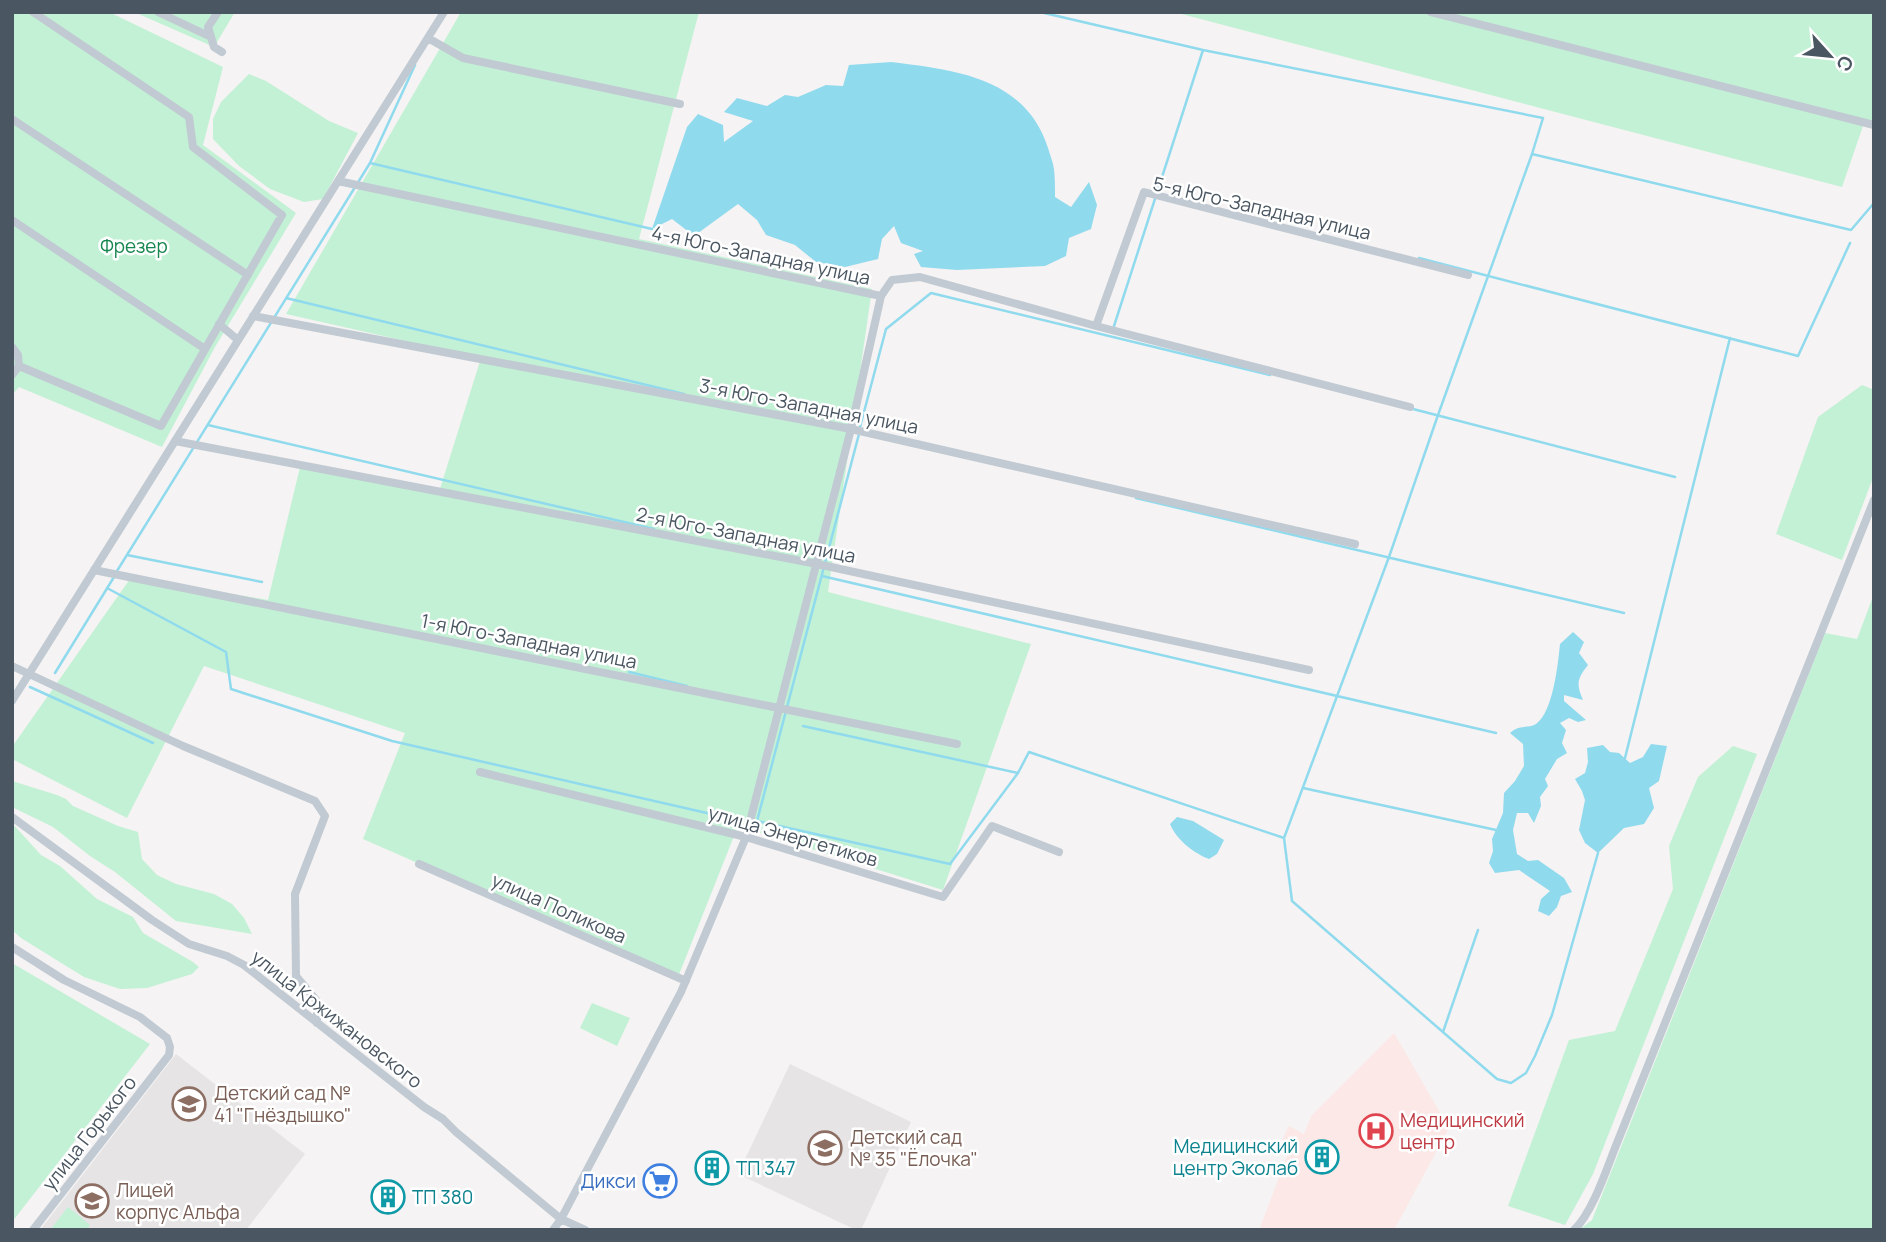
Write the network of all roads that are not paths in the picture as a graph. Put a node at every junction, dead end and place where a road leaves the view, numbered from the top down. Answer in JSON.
{"nodes":[{"id":1,"x":33,"y":12,"type":"edge"},
{"id":2,"x":158,"y":12,"type":"edge"},
{"id":3,"x":218,"y":12,"type":"edge"},
{"id":4,"x":444,"y":12,"type":"edge"},
{"id":5,"x":1431,"y":12,"type":"edge"},
{"id":6,"x":211,"y":37,"type":"junction"},
{"id":7,"x":428,"y":38,"type":"junction"},
{"id":8,"x":222,"y":52,"type":"dead end"},
{"id":9,"x":680,"y":104,"type":"dead end"},
{"id":10,"x":12,"y":119,"type":"edge"},
{"id":11,"x":1874,"y":125,"type":"edge"},
{"id":12,"x":338,"y":181,"type":"junction"},
{"id":13,"x":12,"y":220,"type":"edge"},
{"id":14,"x":248,"y":275,"type":"junction"},
{"id":15,"x":1468,"y":275,"type":"dead end"},
{"id":16,"x":881,"y":296,"type":"junction"},
{"id":17,"x":253,"y":316,"type":"junction"},
{"id":18,"x":219,"y":324,"type":"junction"},
{"id":19,"x":1096,"y":326,"type":"junction"},
{"id":20,"x":238,"y":340,"type":"junction"},
{"id":21,"x":12,"y":347,"type":"edge"},
{"id":22,"x":205,"y":349,"type":"junction"},
{"id":23,"x":19,"y":366,"type":"junction"},
{"id":24,"x":12,"y":375,"type":"edge"},
{"id":25,"x":1410,"y":407,"type":"dead end"},
{"id":26,"x":851,"y":429,"type":"junction"},
{"id":27,"x":175,"y":441,"type":"junction"},
{"id":28,"x":1874,"y":500,"type":"edge"},
{"id":29,"x":1355,"y":544,"type":"dead end"},
{"id":30,"x":817,"y":564,"type":"junction"},
{"id":31,"x":94,"y":570,"type":"junction"},
{"id":32,"x":12,"y":666,"type":"edge"},
{"id":33,"x":1309,"y":670,"type":"dead end"},
{"id":34,"x":29,"y":674,"type":"junction"},
{"id":35,"x":12,"y":701,"type":"edge"},
{"id":36,"x":780,"y":708,"type":"junction"},
{"id":37,"x":957,"y":744,"type":"dead end"},
{"id":38,"x":480,"y":772,"type":"dead end"},
{"id":39,"x":12,"y":817,"type":"edge"},
{"id":40,"x":746,"y":837,"type":"junction"},
{"id":41,"x":1059,"y":852,"type":"dead end"},
{"id":42,"x":419,"y":864,"type":"dead end"},
{"id":43,"x":12,"y":947,"type":"edge"},
{"id":44,"x":686,"y":981,"type":"junction"},
{"id":45,"x":317,"y":1023,"type":"junction"},
{"id":46,"x":561,"y":1219,"type":"junction"},
{"id":47,"x":33,"y":1230,"type":"edge"},
{"id":48,"x":553,"y":1230,"type":"edge"},
{"id":49,"x":585,"y":1230,"type":"edge"},
{"id":50,"x":1574,"y":1230,"type":"edge"}],
"edges":[{"from":1,"to":14,"type":"street"},
{"from":2,"to":6,"type":"street"},
{"from":3,"to":6,"type":"street"},
{"from":4,"to":7,"type":"street"},
{"from":5,"to":11,"type":"street"},
{"from":6,"to":8,"type":"street"},
{"from":7,"to":9,"type":"street"},
{"from":7,"to":12,"type":"street"},
{"from":10,"to":14,"type":"street"},
{"from":12,"to":16,"type":"street","name":"4-я Юго-Западная улица"},
{"from":12,"to":17,"type":"street"},
{"from":13,"to":22,"type":"street"},
{"from":14,"to":18,"type":"street"},
{"from":15,"to":19,"type":"street","name":"5-я Юго-Западная улица"},
{"from":16,"to":19,"type":"street","name":"4-я Юго-Западная улица"},
{"from":16,"to":26,"type":"street"},
{"from":17,"to":20,"type":"street"},
{"from":17,"to":26,"type":"street","name":"3-я Юго-Западная улица"},
{"from":18,"to":20,"type":"street"},
{"from":18,"to":22,"type":"street"},
{"from":19,"to":25,"type":"street","name":"4-я Юго-Западная улица"},
{"from":20,"to":27,"type":"street"},
{"from":21,"to":23,"type":"street"},
{"from":22,"to":23,"type":"street"},
{"from":23,"to":24,"type":"street"},
{"from":26,"to":29,"type":"street","name":"3-я Юго-Западная улица"},
{"from":26,"to":30,"type":"street"},
{"from":27,"to":30,"type":"street","name":"2-я Юго-Западная улица"},
{"from":27,"to":31,"type":"street"},
{"from":28,"to":50,"type":"street"},
{"from":30,"to":33,"type":"street","name":"2-я Юго-Западная улица"},
{"from":30,"to":36,"type":"street"},
{"from":31,"to":34,"type":"street"},
{"from":31,"to":36,"type":"street","name":"1-я Юго-Западная улица"},
{"from":32,"to":34,"type":"street"},
{"from":34,"to":35,"type":"street"},
{"from":34,"to":45,"type":"street"},
{"from":36,"to":37,"type":"street","name":"1-я Юго-Западная улица"},
{"from":36,"to":40,"type":"street"},
{"from":38,"to":40,"type":"street","name":"улица Энергетиков"},
{"from":39,"to":45,"type":"street","name":"улица Кржижановского"},
{"from":40,"to":41,"type":"street","name":"улица Энергетиков"},
{"from":40,"to":44,"type":"street"},
{"from":42,"to":44,"type":"street","name":"улица Поликова"},
{"from":43,"to":47,"type":"street","name":"улица Горького"},
{"from":44,"to":46,"type":"street"},
{"from":45,"to":46,"type":"street","name":"улица Кржижановского"},
{"from":46,"to":48,"type":"street"},
{"from":46,"to":49,"type":"street","name":"улица Кржижановского"}]}
